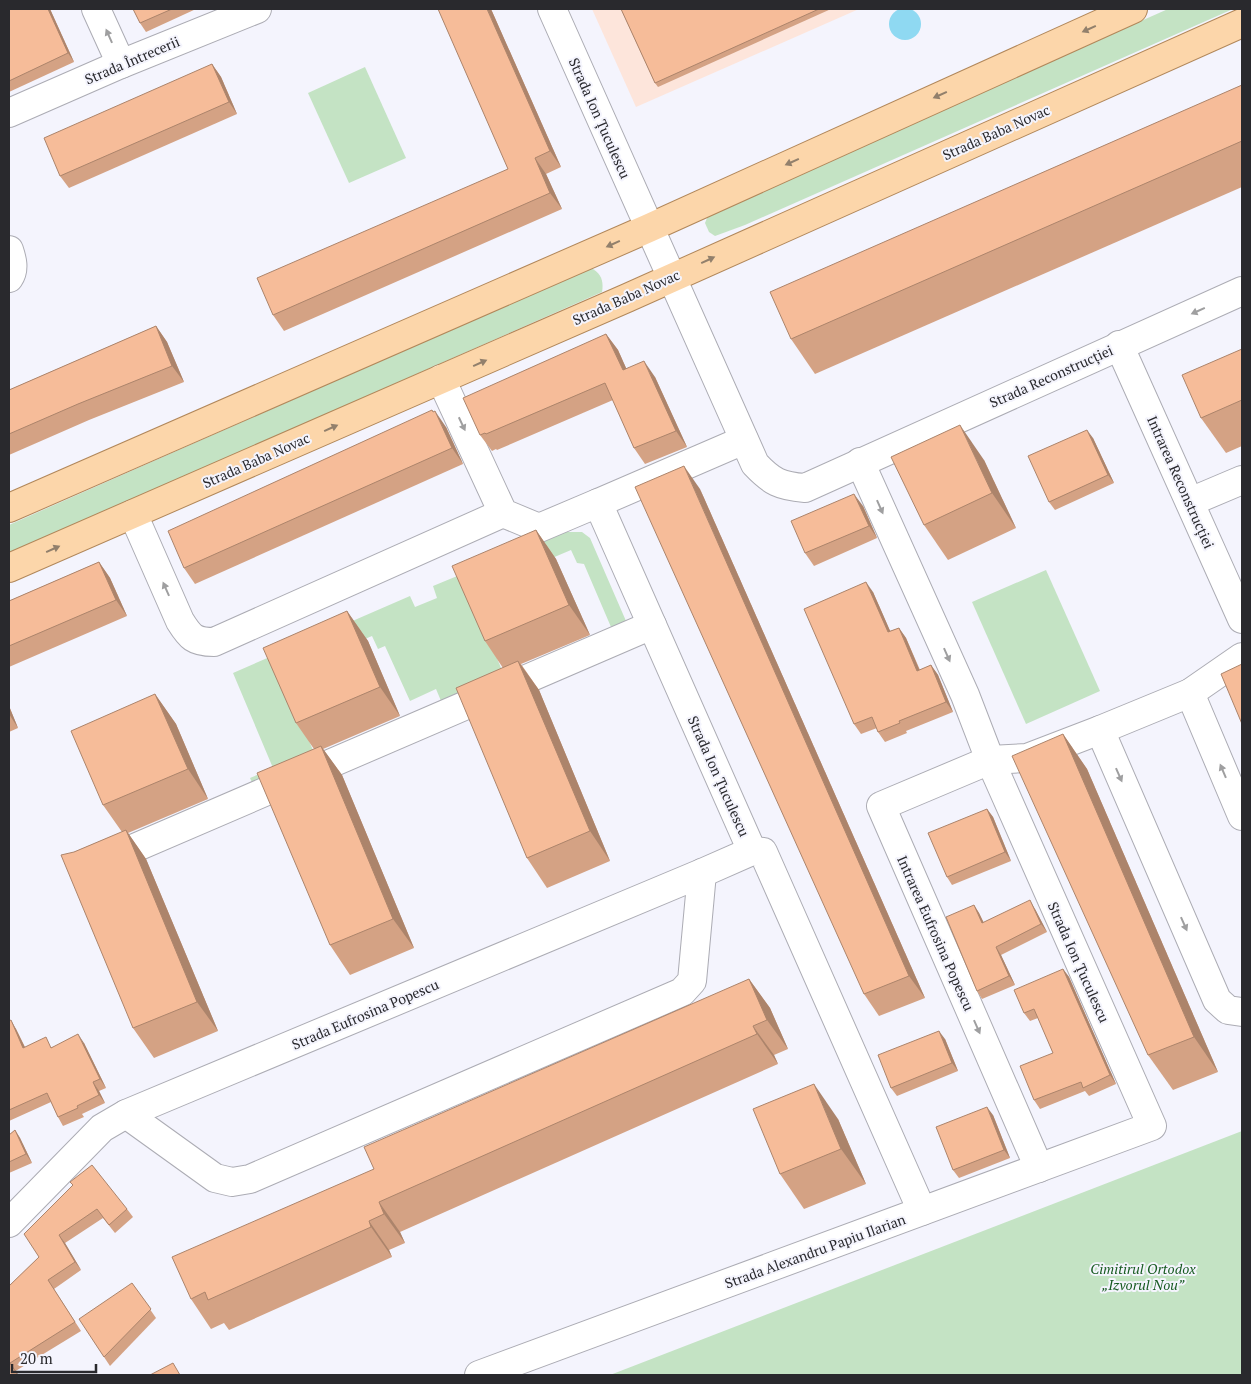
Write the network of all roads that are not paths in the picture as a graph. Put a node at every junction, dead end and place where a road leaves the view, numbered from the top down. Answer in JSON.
{"nodes":[{"id":1,"x":96,"y":9,"type":"edge"},
{"id":2,"x":257,"y":9,"type":"edge"},
{"id":3,"x":552,"y":9,"type":"edge"},
{"id":4,"x":1133,"y":9,"type":"edge"},
{"id":5,"x":1242,"y":23,"type":"edge"},
{"id":6,"x":121,"y":64,"type":"junction"},
{"id":7,"x":9,"y":113,"type":"edge"},
{"id":8,"x":649,"y":228,"type":"junction"},
{"id":9,"x":9,"y":250,"type":"edge"},
{"id":10,"x":9,"y":278,"type":"edge"},
{"id":11,"x":670,"y":278,"type":"junction"},
{"id":12,"x":1242,"y":291,"type":"edge"},
{"id":13,"x":1119,"y":345,"type":"junction"},
{"id":14,"x":441,"y":379,"type":"junction"},
{"id":15,"x":744,"y":440,"type":"junction"},
{"id":16,"x":860,"y":462,"type":"junction"},
{"id":17,"x":1242,"y":480,"type":"edge"},
{"id":18,"x":1190,"y":502,"type":"junction"},
{"id":19,"x":598,"y":503,"type":"junction"},
{"id":20,"x":9,"y":508,"type":"edge"},
{"id":21,"x":503,"y":513,"type":"junction"},
{"id":22,"x":133,"y":514,"type":"junction"},
{"id":23,"x":9,"y":568,"type":"edge"},
{"id":24,"x":1242,"y":619,"type":"edge"},
{"id":25,"x":652,"y":625,"type":"junction"},
{"id":26,"x":1242,"y":657,"type":"edge"},
{"id":27,"x":1190,"y":693,"type":"junction"},
{"id":28,"x":1100,"y":730,"type":"junction"},
{"id":29,"x":990,"y":760,"type":"junction"},
{"id":30,"x":1242,"y":816,"type":"edge"},
{"id":31,"x":752,"y":851,"type":"junction"},
{"id":32,"x":90,"y":867,"type":"edge"},
{"id":33,"x":702,"y":874,"type":"junction"},
{"id":34,"x":1242,"y":1012,"type":"edge"},
{"id":35,"x":126,"y":1114,"type":"junction"},
{"id":36,"x":1152,"y":1126,"type":"joint"},
{"id":37,"x":1039,"y":1168,"type":"junction"},
{"id":38,"x":922,"y":1211,"type":"junction"},
{"id":39,"x":9,"y":1223,"type":"edge"},
{"id":40,"x":479,"y":1375,"type":"edge"}],
"edges":[{"from":6,"to":1,"type":"street","one_way":true},
{"from":2,"to":6,"type":"street","name":"Strada Întrecerii"},
{"from":3,"to":8,"type":"street","name":"Strada Ion Țuculescu"},
{"from":4,"to":8,"type":"main road","one_way":true},
{"from":11,"to":5,"type":"main road","name":"Strada Baba Novac","one_way":true},
{"from":6,"to":7,"type":"street","name":"Strada Întrecerii"},
{"from":8,"to":11,"type":"street","name":"Strada Ion Țuculescu"},
{"from":8,"to":20,"type":"main road","one_way":true},
{"from":9,"to":10,"type":"street"},
{"from":14,"to":11,"type":"main road","name":"Strada Baba Novac","one_way":true},
{"from":11,"to":15,"type":"street"},
{"from":12,"to":13,"type":"street","name":"Strada Reconstrucției","one_way":true},
{"from":13,"to":16,"type":"street","name":"Strada Reconstrucției"},
{"from":13,"to":18,"type":"street","name":"Intrarea Reconstrucției"},
{"from":14,"to":21,"type":"street","one_way":true},
{"from":22,"to":14,"type":"main road","name":"Strada Baba Novac","one_way":true},
{"from":15,"to":16,"type":"street"},
{"from":15,"to":19,"type":"street"},
{"from":16,"to":29,"type":"street","name":"Strada Ion Țuculescu","one_way":true},
{"from":17,"to":18,"type":"street"},
{"from":18,"to":24,"type":"street","name":"Intrarea Reconstrucției"},
{"from":19,"to":21,"type":"street"},
{"from":19,"to":25,"type":"street","name":"Strada Ion Țuculescu"},
{"from":21,"to":22,"type":"street","one_way":true},
{"from":23,"to":22,"type":"main road","name":"Strada Baba Novac","one_way":true},
{"from":25,"to":31,"type":"street","name":"Strada Ion Țuculescu"},
{"from":25,"to":32,"type":"street"},
{"from":26,"to":27,"type":"street"},
{"from":27,"to":28,"type":"street"},
{"from":30,"to":27,"type":"street","one_way":true},
{"from":28,"to":29,"type":"street"},
{"from":28,"to":34,"type":"street","one_way":true},
{"from":29,"to":36,"type":"street","name":"Strada Ion Țuculescu"},
{"from":29,"to":37,"type":"street","name":"Intrarea Eufrosina Popescu","one_way":true},
{"from":31,"to":33,"type":"street","name":"Strada Eufrosina Popescu"},
{"from":31,"to":38,"type":"street","name":"Strada Ion Țuculescu"},
{"from":33,"to":35,"type":"street","name":"Strada Eufrosina Popescu"},
{"from":33,"to":35,"type":"street"},
{"from":35,"to":39,"type":"street","name":"Strada Eufrosina Popescu"},
{"from":36,"to":37,"type":"street","name":"Strada Alexandru Papiu Ilarian"},
{"from":37,"to":38,"type":"street","name":"Strada Alexandru Papiu Ilarian"},
{"from":38,"to":40,"type":"street","name":"Strada Alexandru Papiu Ilarian"}]}
